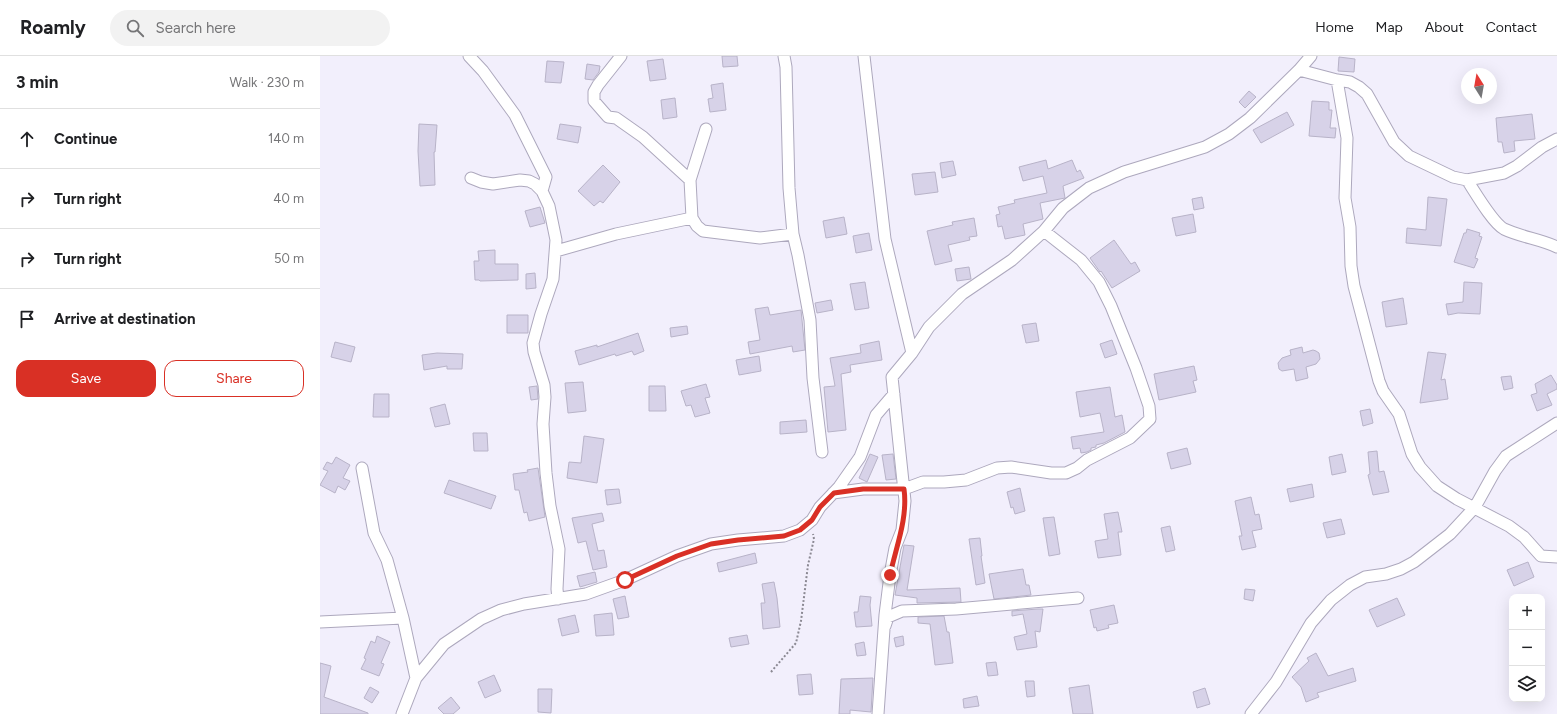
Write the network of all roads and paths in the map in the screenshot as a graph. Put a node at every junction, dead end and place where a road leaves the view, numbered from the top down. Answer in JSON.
{"nodes":[{"id":1,"x":469,"y":56,"type":"edge"},
{"id":2,"x":621,"y":56,"type":"edge"},
{"id":3,"x":784,"y":56,"type":"edge"},
{"id":4,"x":864,"y":56,"type":"edge"},
{"id":5,"x":1311,"y":56,"type":"edge"},
{"id":6,"x":1299,"y":70,"type":"junction"},
{"id":7,"x":1337,"y":80,"type":"junction"},
{"id":8,"x":706,"y":128,"type":"dead end"},
{"id":9,"x":1557,"y":139,"type":"edge"},
{"id":10,"x":471,"y":178,"type":"dead end"},
{"id":11,"x":690,"y":180,"type":"junction"},
{"id":12,"x":1467,"y":180,"type":"junction"},
{"id":13,"x":542,"y":191,"type":"junction"},
{"id":14,"x":692,"y":218,"type":"junction"},
{"id":15,"x":1044,"y":232,"type":"junction"},
{"id":16,"x":793,"y":234,"type":"junction"},
{"id":17,"x":1557,"y":247,"type":"edge"},
{"id":18,"x":556,"y":251,"type":"junction"},
{"id":19,"x":912,"y":353,"type":"junction"},
{"id":20,"x":894,"y":394,"type":"junction"},
{"id":21,"x":1557,"y":423,"type":"edge"},
{"id":22,"x":822,"y":452,"type":"dead end"},
{"id":23,"x":362,"y":468,"type":"dead end"},
{"id":24,"x":904,"y":489,"type":"junction"},
{"id":25,"x":834,"y":493,"type":"junction"},
{"id":26,"x":1475,"y":508,"type":"junction"},
{"id":27,"x":812,"y":520,"type":"junction"},
{"id":28,"x":1557,"y":557,"type":"edge"},
{"id":29,"x":1078,"y":598,"type":"dead end"},
{"id":30,"x":558,"y":599,"type":"junction"},
{"id":31,"x":403,"y":618,"type":"junction"},
{"id":32,"x":320,"y":622,"type":"edge"},
{"id":33,"x":884,"y":631,"type":"junction"},
{"id":34,"x":771,"y":672,"type":"dead end"},
{"id":35,"x":416,"y":678,"type":"junction"},
{"id":36,"x":402,"y":714,"type":"edge"},
{"id":37,"x":878,"y":714,"type":"edge"},
{"id":38,"x":1252,"y":714,"type":"edge"}],
"edges":[{"from":1,"to":13,"type":"street"},
{"from":2,"to":11,"type":"street"},
{"from":3,"to":16,"type":"street"},
{"from":4,"to":19,"type":"street"},
{"from":5,"to":6,"type":"street"},
{"from":6,"to":7,"type":"street"},
{"from":6,"to":15,"type":"street"},
{"from":7,"to":12,"type":"street"},
{"from":7,"to":26,"type":"street"},
{"from":8,"to":11,"type":"street"},
{"from":9,"to":12,"type":"street"},
{"from":10,"to":13,"type":"street"},
{"from":11,"to":14,"type":"street"},
{"from":12,"to":17,"type":"street"},
{"from":13,"to":18,"type":"street"},
{"from":14,"to":16,"type":"street"},
{"from":14,"to":18,"type":"street"},
{"from":15,"to":19,"type":"street"},
{"from":15,"to":24,"type":"street"},
{"from":16,"to":22,"type":"street"},
{"from":18,"to":30,"type":"street"},
{"from":19,"to":20,"type":"street"},
{"from":20,"to":24,"type":"street"},
{"from":20,"to":25,"type":"street"},
{"from":21,"to":26,"type":"street"},
{"from":23,"to":31,"type":"street"},
{"from":24,"to":25,"type":"street"},
{"from":24,"to":33,"type":"street"},
{"from":25,"to":27,"type":"street"},
{"from":26,"to":28,"type":"street"},
{"from":26,"to":38,"type":"street"},
{"from":27,"to":30,"type":"street"},
{"from":27,"to":34,"type":"path"},
{"from":29,"to":33,"type":"street"},
{"from":30,"to":35,"type":"street"},
{"from":31,"to":32,"type":"street"},
{"from":31,"to":35,"type":"street"},
{"from":33,"to":37,"type":"street"},
{"from":35,"to":36,"type":"street"}]}
